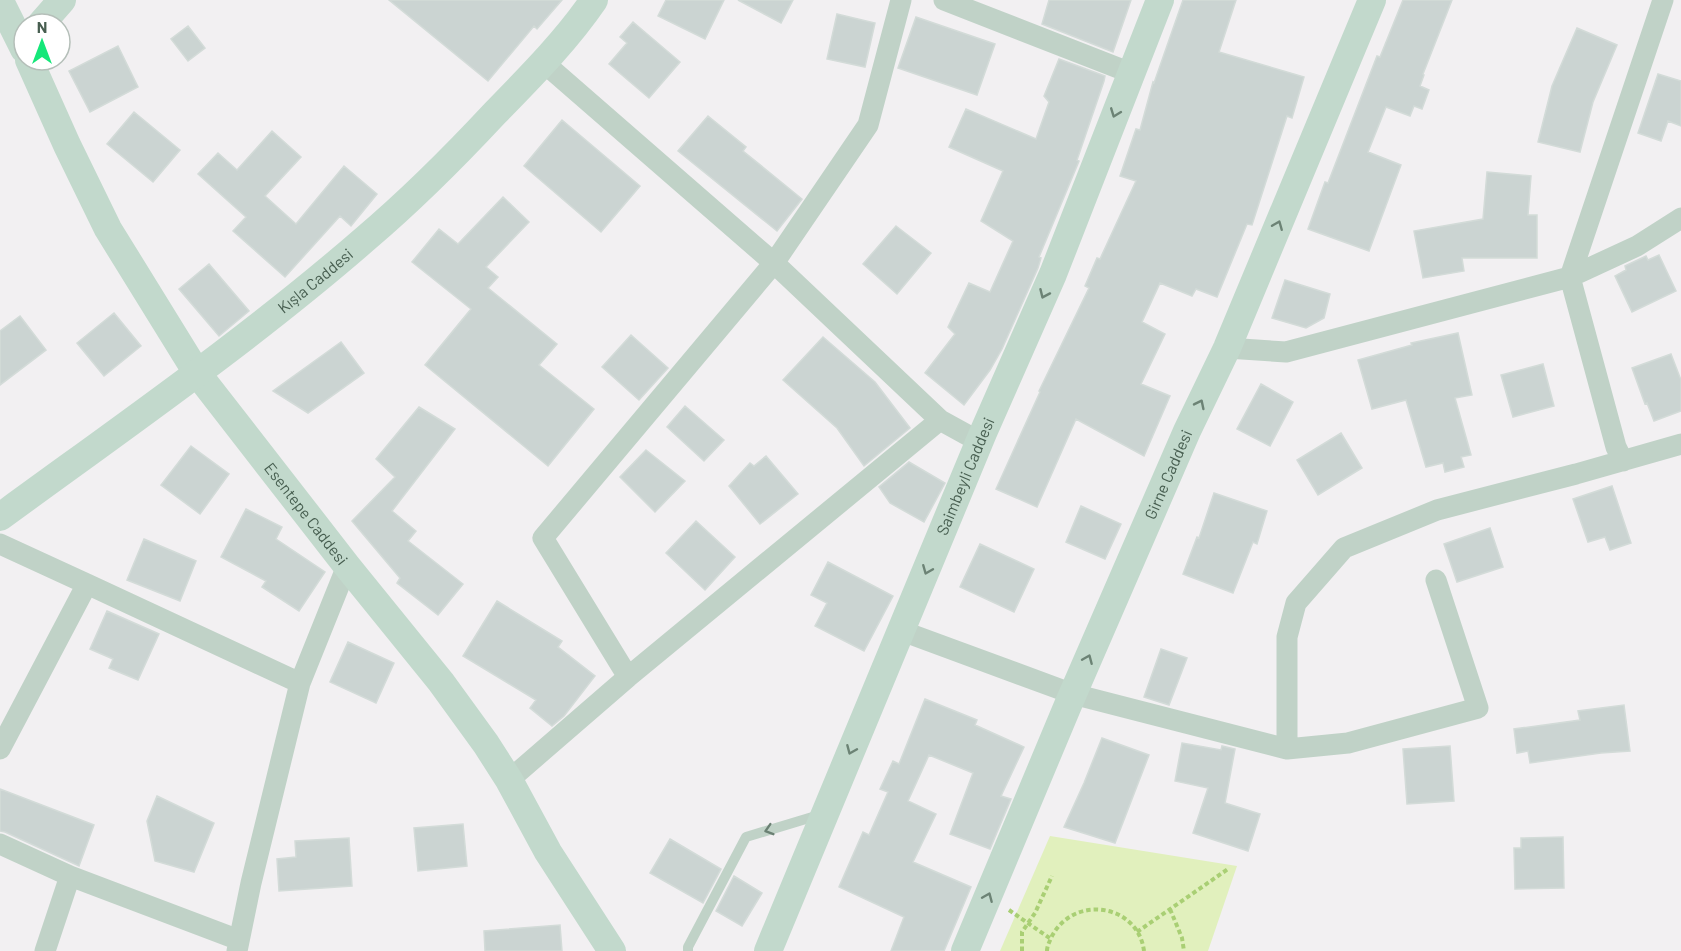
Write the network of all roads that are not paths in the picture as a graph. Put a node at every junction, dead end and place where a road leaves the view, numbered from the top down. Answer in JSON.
{"nodes":[{"id":1,"x":62,"y":0,"type":"edge"},
{"id":2,"x":594,"y":0,"type":"edge"},
{"id":3,"x":901,"y":0,"type":"edge"},
{"id":4,"x":944,"y":0,"type":"edge"},
{"id":5,"x":1160,"y":0,"type":"edge"},
{"id":6,"x":1372,"y":0,"type":"edge"},
{"id":7,"x":1663,"y":0,"type":"edge"},
{"id":8,"x":0,"y":1,"type":"edge"},
{"id":9,"x":976,"y":6,"type":"edge"},
{"id":10,"x":53,"y":12,"type":"edge"},
{"id":11,"x":12,"y":19,"type":"edge"},
{"id":12,"x":543,"y":62,"type":"junction"},
{"id":13,"x":39,"y":72,"type":"edge"},
{"id":14,"x":1131,"y":73,"type":"junction"},
{"id":15,"x":1681,"y":218,"type":"edge"},
{"id":16,"x":774,"y":263,"type":"junction"},
{"id":17,"x":1570,"y":277,"type":"junction"},
{"id":18,"x":1227,"y":348,"type":"junction"},
{"id":19,"x":197,"y":373,"type":"junction"},
{"id":20,"x":940,"y":420,"type":"junction"},
{"id":21,"x":980,"y":442,"type":"junction"},
{"id":22,"x":1681,"y":444,"type":"edge"},
{"id":23,"x":1623,"y":461,"type":"junction"},
{"id":24,"x":0,"y":518,"type":"edge"},
{"id":25,"x":0,"y":544,"type":"edge"},
{"id":26,"x":347,"y":566,"type":"junction"},
{"id":27,"x":1436,"y":580,"type":"dead end"},
{"id":28,"x":87,"y":584,"type":"junction"},
{"id":29,"x":902,"y":631,"type":"junction"},
{"id":30,"x":628,"y":677,"type":"junction"},
{"id":31,"x":300,"y":683,"type":"junction"},
{"id":32,"x":1073,"y":694,"type":"junction"},
{"id":33,"x":1287,"y":748,"type":"junction"},
{"id":34,"x":0,"y":749,"type":"edge"},
{"id":35,"x":509,"y":780,"type":"junction"},
{"id":36,"x":825,"y":813,"type":"junction"},
{"id":37,"x":0,"y":844,"type":"edge"},
{"id":38,"x":70,"y":876,"type":"junction"},
{"id":39,"x":238,"y":945,"type":"edge"},
{"id":40,"x":45,"y":951,"type":"edge"},
{"id":41,"x":612,"y":951,"type":"edge"},
{"id":42,"x":688,"y":951,"type":"edge"},
{"id":43,"x":768,"y":951,"type":"edge"},
{"id":44,"x":965,"y":951,"type":"edge"}],
"edges":[{"from":1,"to":10,"type":"street"},
{"from":2,"to":12,"type":"street","name":"Kışla Caddesi"},
{"from":3,"to":16,"type":"street"},
{"from":4,"to":9,"type":"street"},
{"from":5,"to":14,"type":"street","name":"Saimbeyli Caddesi"},
{"from":18,"to":6,"type":"street","name":"Girne Caddesi","one_way":true},
{"from":7,"to":17,"type":"street"},
{"from":8,"to":11,"type":"street","name":"Esentepe Caddesi"},
{"from":9,"to":14,"type":"street"},
{"from":12,"to":16,"type":"street"},
{"from":12,"to":19,"type":"street","name":"Kışla Caddesi"},
{"from":13,"to":19,"type":"street","name":"Esentepe Caddesi"},
{"from":14,"to":21,"type":"street","name":"Saimbeyli Caddesi","one_way":true},
{"from":15,"to":17,"type":"street"},
{"from":16,"to":20,"type":"street"},
{"from":16,"to":30,"type":"street"},
{"from":17,"to":18,"type":"street"},
{"from":17,"to":23,"type":"street"},
{"from":32,"to":18,"type":"street","name":"Girne Caddesi","one_way":true},
{"from":19,"to":24,"type":"street","name":"Kışla Caddesi"},
{"from":19,"to":26,"type":"street","name":"Esentepe Caddesi"},
{"from":20,"to":21,"type":"street"},
{"from":20,"to":30,"type":"street"},
{"from":21,"to":29,"type":"street","name":"Saimbeyli Caddesi","one_way":true},
{"from":22,"to":23,"type":"street"},
{"from":23,"to":33,"type":"street"},
{"from":25,"to":28,"type":"street"},
{"from":26,"to":31,"type":"street"},
{"from":26,"to":35,"type":"street","name":"Esentepe Caddesi"},
{"from":27,"to":33,"type":"street"},
{"from":28,"to":31,"type":"street"},
{"from":28,"to":34,"type":"street"},
{"from":29,"to":32,"type":"street"},
{"from":29,"to":36,"type":"street","name":"Saimbeyli Caddesi","one_way":true},
{"from":30,"to":35,"type":"street"},
{"from":31,"to":39,"type":"street"},
{"from":32,"to":33,"type":"street"},
{"from":44,"to":32,"type":"street","name":"Girne Caddesi","one_way":true},
{"from":35,"to":41,"type":"street","name":"Esentepe Caddesi"},
{"from":36,"to":42,"type":"lane","one_way":true},
{"from":36,"to":43,"type":"street","name":"Saimbeyli Caddesi"},
{"from":37,"to":38,"type":"street"},
{"from":38,"to":39,"type":"street"},
{"from":38,"to":40,"type":"street"}]}
